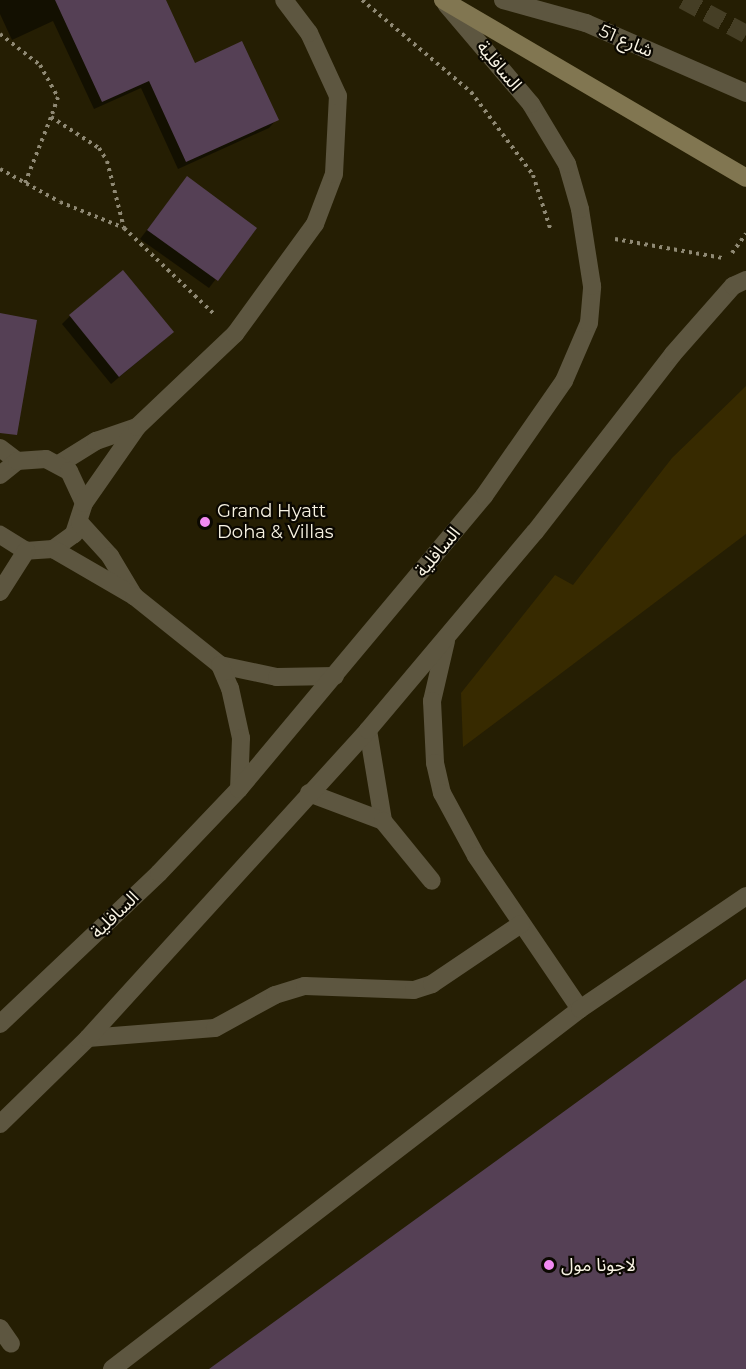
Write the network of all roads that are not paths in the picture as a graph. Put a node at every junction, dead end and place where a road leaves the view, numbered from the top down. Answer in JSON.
{"nodes":[{"id":1,"x":284,"y":0,"type":"edge"},
{"id":2,"x":443,"y":0,"type":"edge"},
{"id":3,"x":503,"y":0,"type":"edge"},
{"id":4,"x":746,"y":93,"type":"edge"},
{"id":5,"x":746,"y":178,"type":"edge"},
{"id":6,"x":746,"y":280,"type":"edge"},
{"id":7,"x":136,"y":427,"type":"junction"},
{"id":8,"x":0,"y":448,"type":"edge"},
{"id":9,"x":16,"y":462,"type":"junction"},
{"id":10,"x":59,"y":464,"type":"junction"},
{"id":11,"x":0,"y":475,"type":"edge"},
{"id":12,"x":84,"y":503,"type":"junction"},
{"id":13,"x":80,"y":523,"type":"junction"},
{"id":14,"x":0,"y":536,"type":"edge"},
{"id":15,"x":53,"y":549,"type":"junction"},
{"id":16,"x":26,"y":551,"type":"junction"},
{"id":17,"x":0,"y":592,"type":"edge"},
{"id":18,"x":134,"y":596,"type":"junction"},
{"id":19,"x":446,"y":641,"type":"junction"},
{"id":20,"x":220,"y":665,"type":"junction"},
{"id":21,"x":335,"y":676,"type":"junction"},
{"id":22,"x":368,"y":730,"type":"junction"},
{"id":23,"x":239,"y":789,"type":"junction"},
{"id":24,"x":309,"y":793,"type":"junction"},
{"id":25,"x":383,"y":820,"type":"junction"},
{"id":26,"x":432,"y":881,"type":"dead end"},
{"id":27,"x":746,"y":896,"type":"edge"},
{"id":28,"x":521,"y":924,"type":"junction"},
{"id":29,"x":580,"y":1009,"type":"junction"},
{"id":30,"x":0,"y":1024,"type":"edge"},
{"id":31,"x":88,"y":1038,"type":"junction"},
{"id":32,"x":0,"y":1124,"type":"edge"},
{"id":33,"x":0,"y":1328,"type":"edge"},
{"id":34,"x":11,"y":1344,"type":"dead end"},
{"id":35,"x":112,"y":1369,"type":"edge"}],
"edges":[{"from":1,"to":7,"type":"street"},
{"from":2,"to":5,"type":"street","name":"السافلية"},
{"from":2,"to":21,"type":"street","name":"السافلية"},
{"from":3,"to":4,"type":"street","name":"شارع 51"},
{"from":6,"to":19,"type":"street"},
{"from":7,"to":10,"type":"street"},
{"from":7,"to":12,"type":"street"},
{"from":8,"to":9,"type":"street"},
{"from":9,"to":10,"type":"street"},
{"from":9,"to":11,"type":"street"},
{"from":10,"to":12,"type":"street"},
{"from":12,"to":13,"type":"street"},
{"from":13,"to":15,"type":"street"},
{"from":13,"to":18,"type":"street"},
{"from":14,"to":16,"type":"street"},
{"from":15,"to":16,"type":"street"},
{"from":15,"to":18,"type":"street"},
{"from":16,"to":17,"type":"street"},
{"from":18,"to":20,"type":"street"},
{"from":19,"to":22,"type":"street"},
{"from":19,"to":28,"type":"street"},
{"from":20,"to":21,"type":"street"},
{"from":20,"to":23,"type":"street"},
{"from":21,"to":23,"type":"street","name":"السافلية"},
{"from":22,"to":24,"type":"street"},
{"from":22,"to":25,"type":"street"},
{"from":23,"to":30,"type":"street","name":"السافلية"},
{"from":24,"to":25,"type":"street"},
{"from":24,"to":31,"type":"street"},
{"from":25,"to":26,"type":"street"},
{"from":27,"to":29,"type":"street"},
{"from":28,"to":29,"type":"street"},
{"from":28,"to":31,"type":"street"},
{"from":29,"to":35,"type":"street"},
{"from":31,"to":32,"type":"street"},
{"from":33,"to":34,"type":"street"}]}
